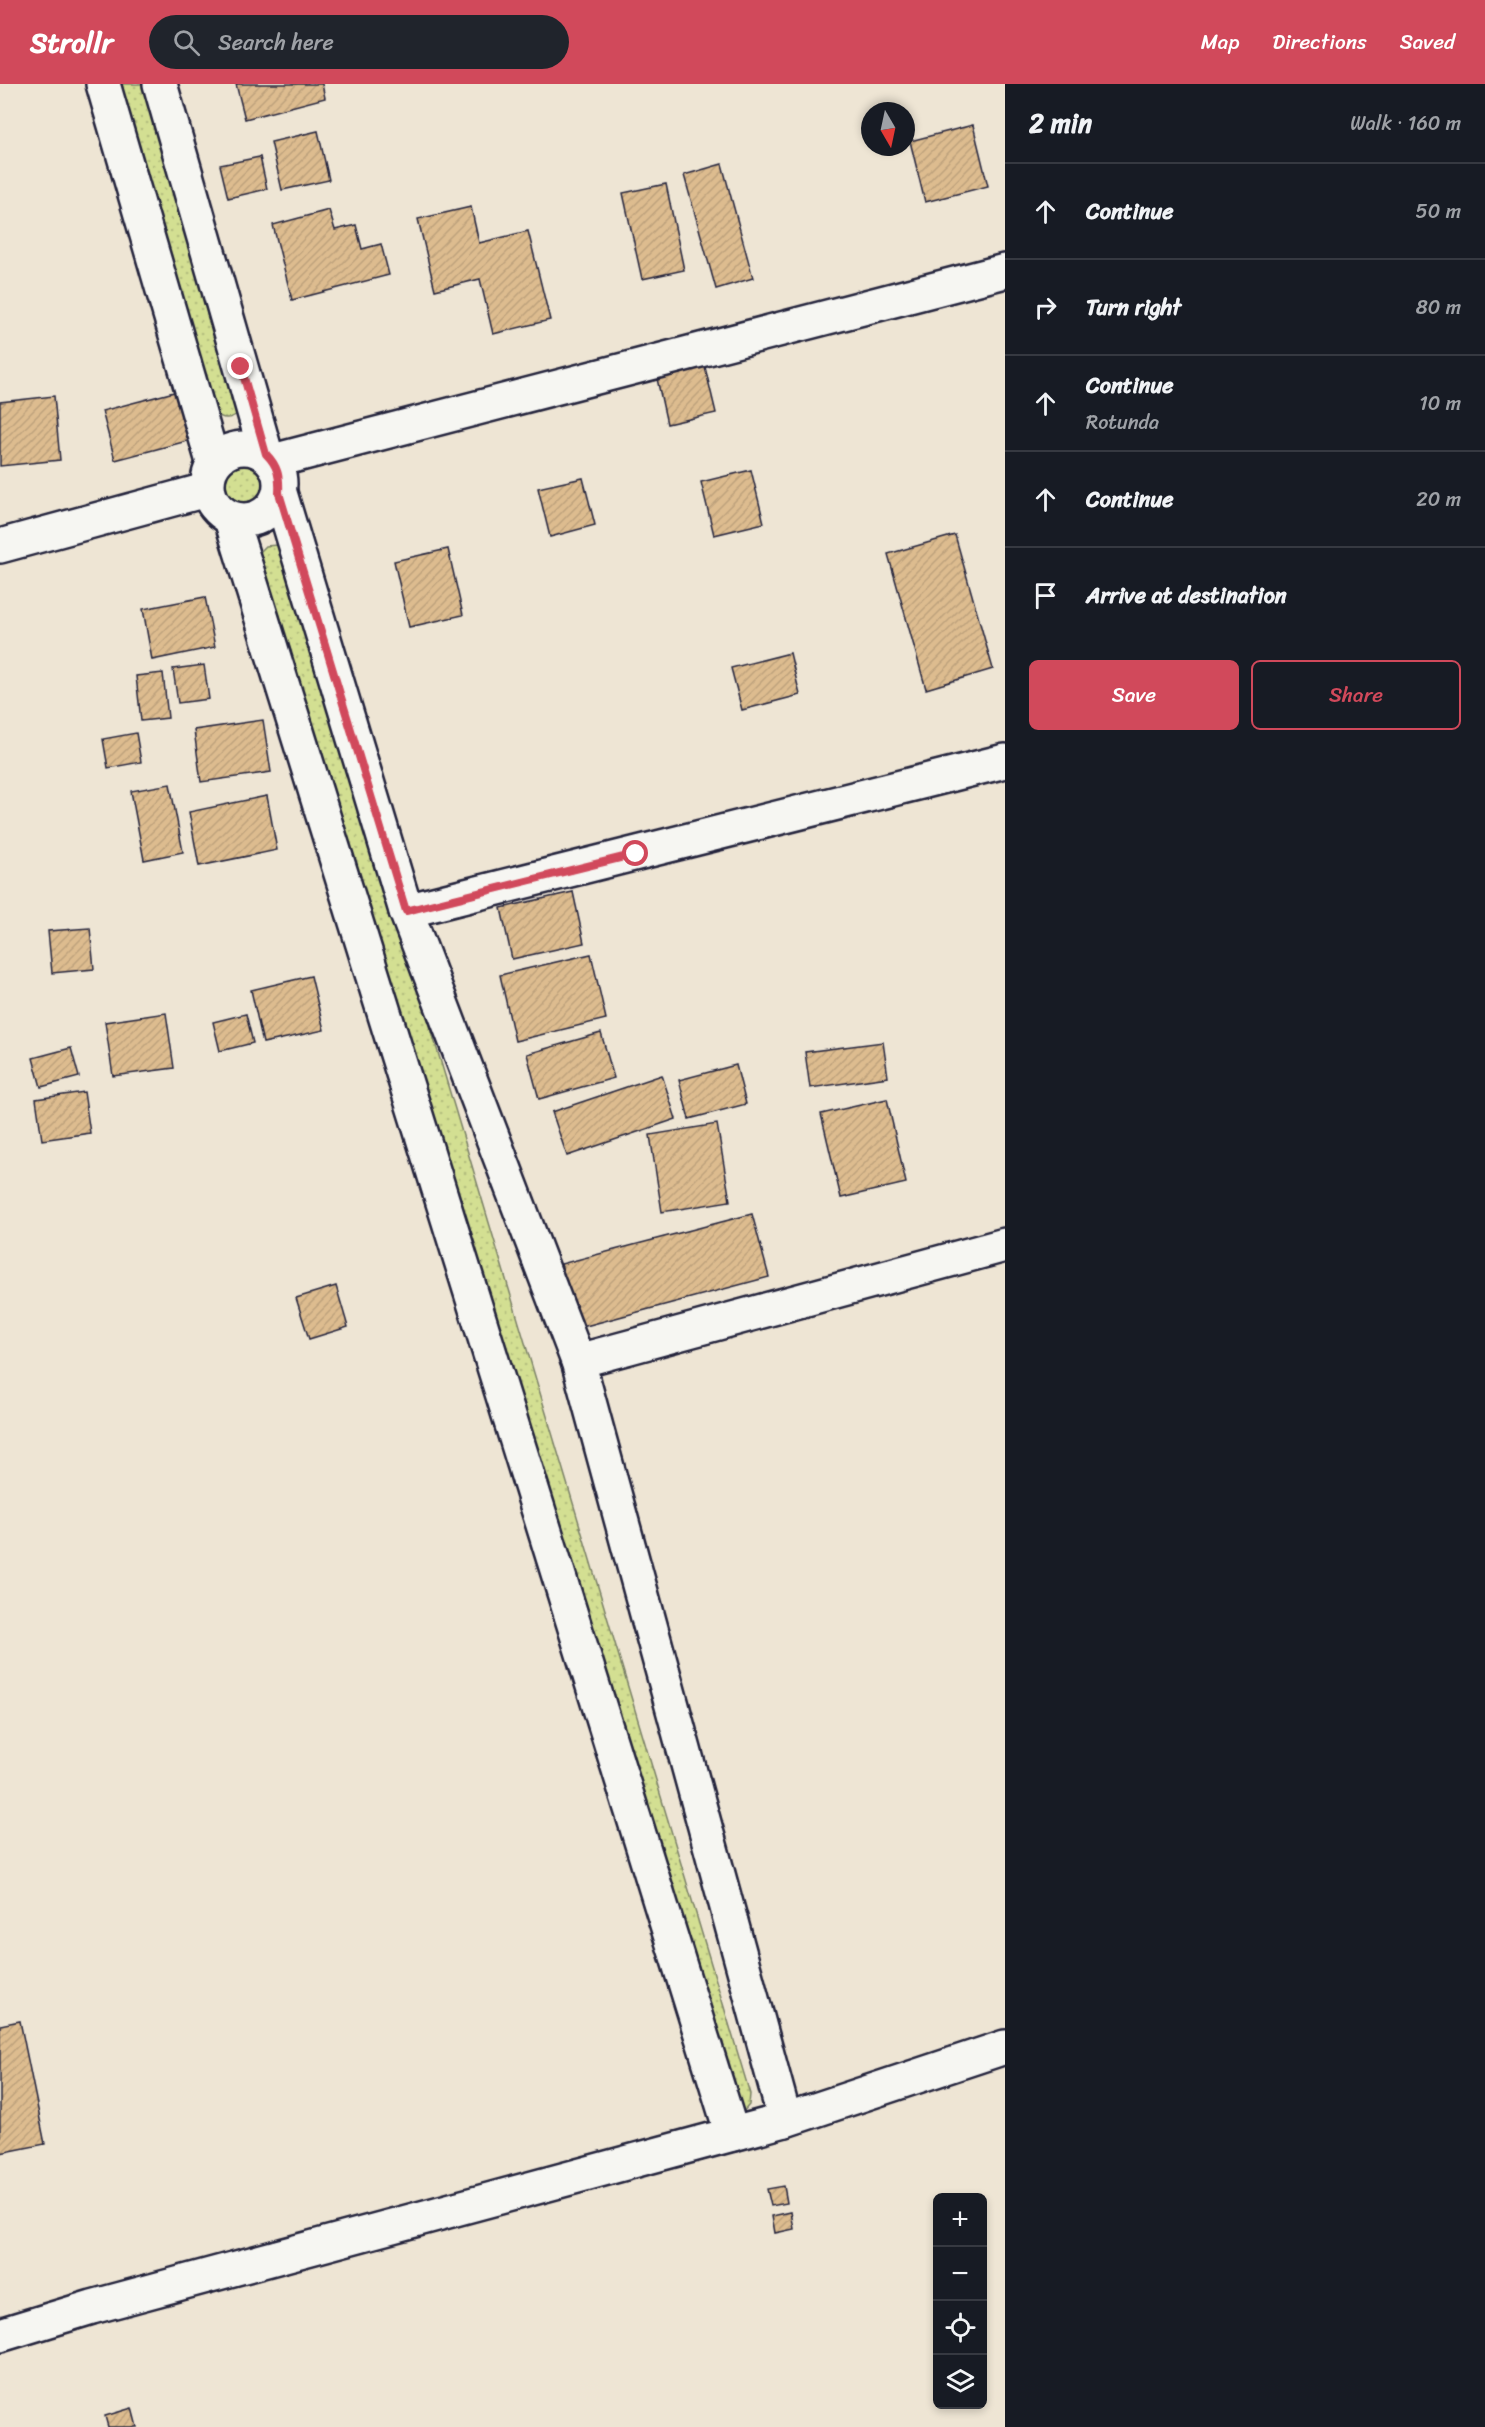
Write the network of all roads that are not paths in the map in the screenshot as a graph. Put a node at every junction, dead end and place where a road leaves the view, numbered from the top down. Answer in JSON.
{"nodes":[{"id":1,"x":103,"y":84,"type":"edge"},
{"id":2,"x":160,"y":84,"type":"edge"},
{"id":3,"x":1005,"y":271,"type":"edge"},
{"id":4,"x":270,"y":458,"type":"junction"},
{"id":5,"x":210,"y":476,"type":"junction"},
{"id":6,"x":279,"y":493,"type":"junction"},
{"id":7,"x":231,"y":519,"type":"junction"},
{"id":8,"x":0,"y":546,"type":"edge"},
{"id":9,"x":1005,"y":761,"type":"edge"},
{"id":10,"x":406,"y":911,"type":"junction"},
{"id":11,"x":1005,"y":1245,"type":"edge"},
{"id":12,"x":578,"y":1361,"type":"junction"},
{"id":13,"x":1005,"y":2047,"type":"edge"},
{"id":14,"x":785,"y":2120,"type":"junction"},
{"id":15,"x":732,"y":2134,"type":"junction"},
{"id":16,"x":0,"y":2335,"type":"edge"}],
"edges":[{"from":1,"to":5,"type":"street"},
{"from":2,"to":4,"type":"street"},
{"from":3,"to":4,"type":"street"},
{"from":4,"to":5,"type":"street"},
{"from":4,"to":6,"type":"street"},
{"from":5,"to":7,"type":"street"},
{"from":5,"to":8,"type":"street"},
{"from":6,"to":7,"type":"street"},
{"from":6,"to":10,"type":"street"},
{"from":7,"to":15,"type":"street"},
{"from":9,"to":10,"type":"street"},
{"from":10,"to":12,"type":"street"},
{"from":11,"to":12,"type":"street"},
{"from":12,"to":14,"type":"street"},
{"from":13,"to":14,"type":"street"},
{"from":14,"to":15,"type":"street"},
{"from":15,"to":16,"type":"street"}]}
